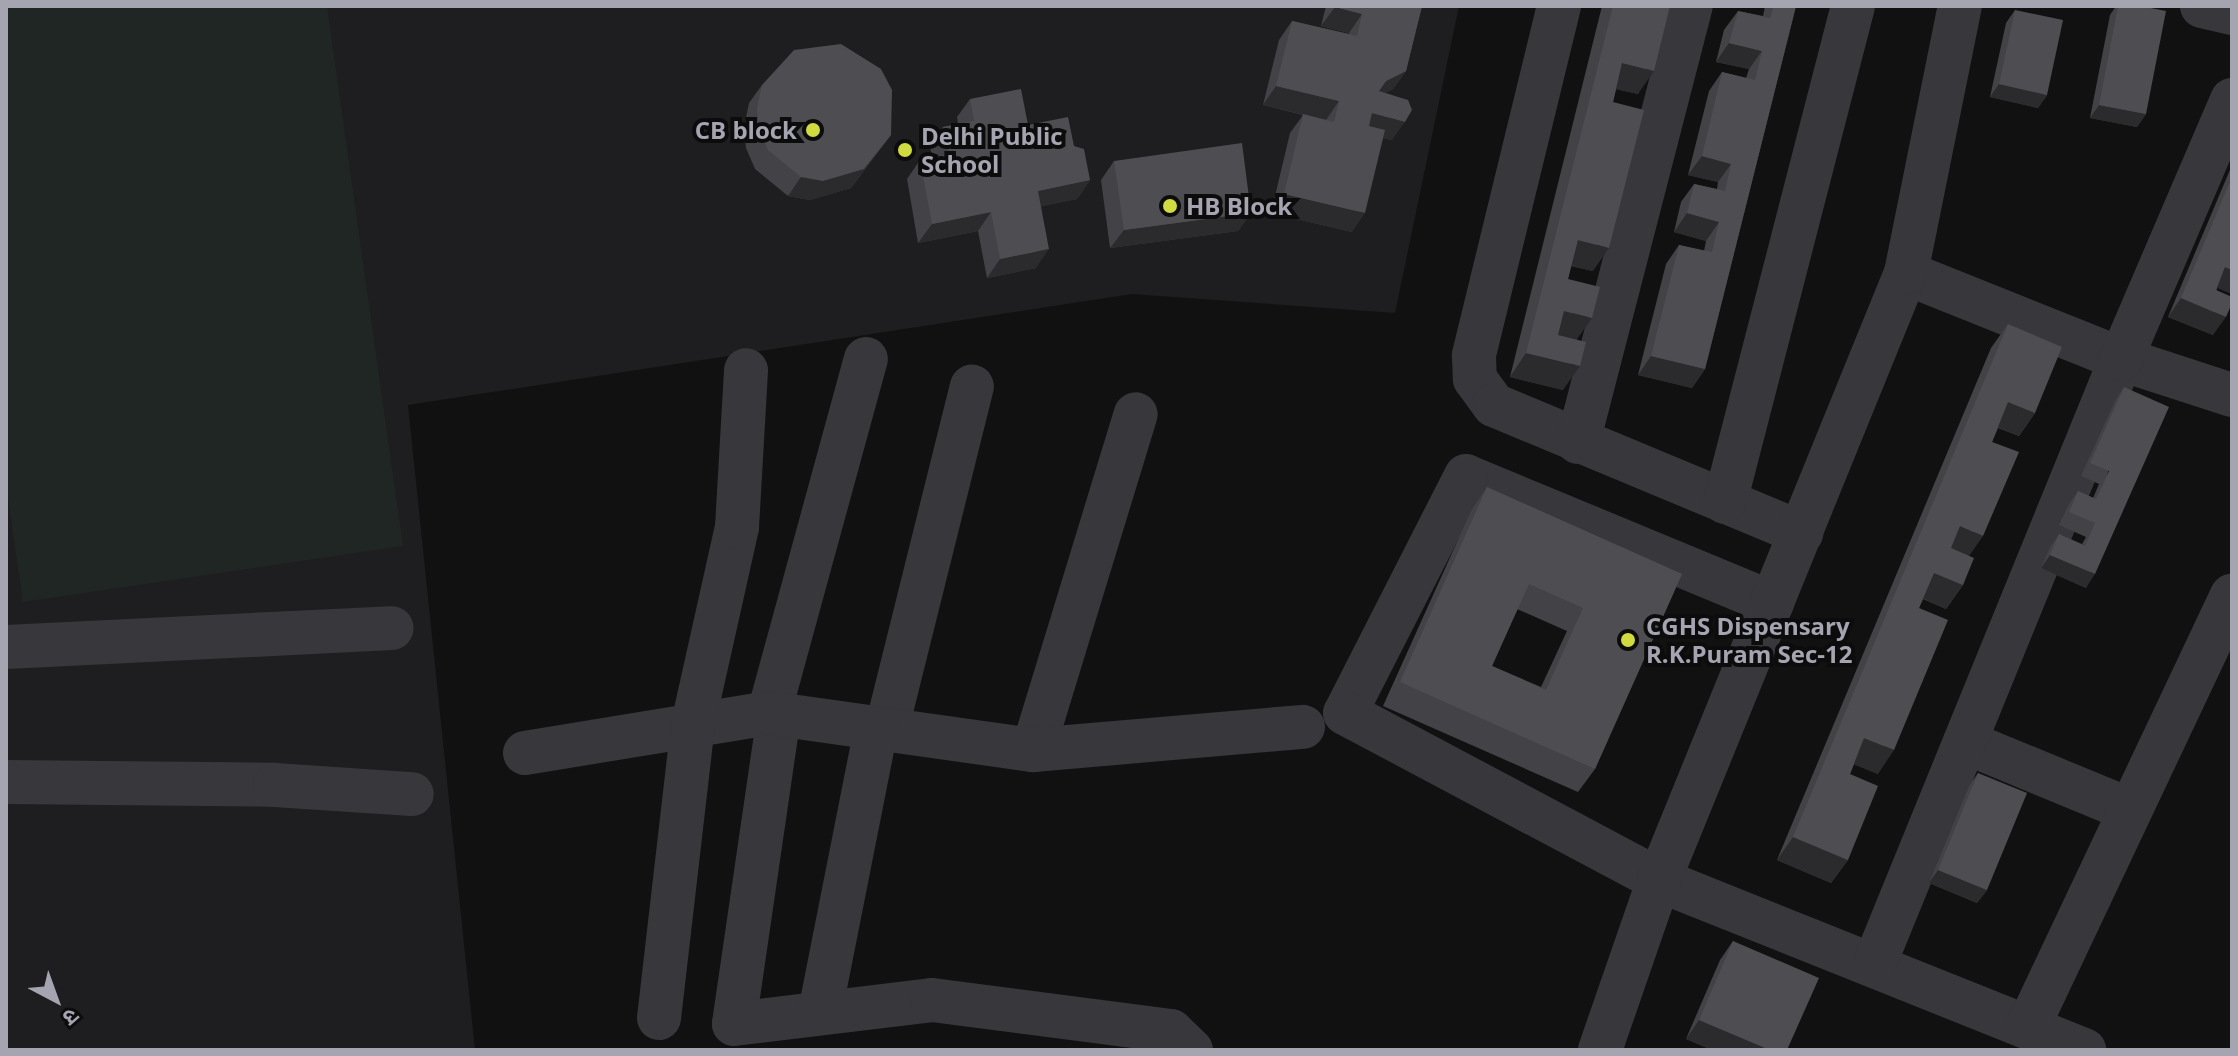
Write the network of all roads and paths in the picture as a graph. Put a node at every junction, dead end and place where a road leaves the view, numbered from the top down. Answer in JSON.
{"nodes":[{"id":1,"x":1559,"y":6,"type":"edge"},
{"id":2,"x":1691,"y":6,"type":"edge"},
{"id":3,"x":1853,"y":6,"type":"edge"},
{"id":4,"x":1960,"y":6,"type":"edge"},
{"id":5,"x":2202,"y":6,"type":"edge"},
{"id":6,"x":2232,"y":13,"type":"edge"},
{"id":7,"x":2232,"y":100,"type":"edge"},
{"id":8,"x":1906,"y":273,"type":"junction"},
{"id":9,"x":866,"y":359,"type":"dead end"},
{"id":10,"x":2121,"y":359,"type":"junction"},
{"id":11,"x":746,"y":370,"type":"dead end"},
{"id":12,"x":972,"y":387,"type":"dead end"},
{"id":13,"x":2232,"y":395,"type":"edge"},
{"id":14,"x":1136,"y":414,"type":"dead end"},
{"id":15,"x":1578,"y":442,"type":"junction"},
{"id":16,"x":1725,"y":502,"type":"junction"},
{"id":17,"x":1801,"y":533,"type":"junction"},
{"id":18,"x":2232,"y":596,"type":"edge"},
{"id":19,"x":1772,"y":603,"type":"junction"},
{"id":20,"x":392,"y":628,"type":"dead end"},
{"id":21,"x":6,"y":647,"type":"edge"},
{"id":22,"x":774,"y":714,"type":"junction"},
{"id":23,"x":693,"y":724,"type":"junction"},
{"id":24,"x":1303,"y":727,"type":"dead end"},
{"id":25,"x":881,"y":730,"type":"junction"},
{"id":26,"x":1965,"y":742,"type":"junction"},
{"id":27,"x":1033,"y":750,"type":"junction"},
{"id":28,"x":525,"y":753,"type":"dead end"},
{"id":29,"x":6,"y":782,"type":"edge"},
{"id":30,"x":412,"y":794,"type":"dead end"},
{"id":31,"x":2130,"y":810,"type":"junction"},
{"id":32,"x":1659,"y":880,"type":"junction"},
{"id":33,"x":1874,"y":965,"type":"junction"},
{"id":34,"x":820,"y":1012,"type":"junction"},
{"id":35,"x":659,"y":1018,"type":"dead end"},
{"id":36,"x":2028,"y":1027,"type":"junction"},
{"id":37,"x":1191,"y":1050,"type":"edge"},
{"id":38,"x":1600,"y":1050,"type":"edge"},
{"id":39,"x":2084,"y":1050,"type":"edge"}],
"edges":[{"from":1,"to":15,"type":"street"},
{"from":2,"to":15,"type":"street"},
{"from":3,"to":16,"type":"street"},
{"from":4,"to":8,"type":"street"},
{"from":5,"to":6,"type":"street"},
{"from":7,"to":10,"type":"street"},
{"from":8,"to":10,"type":"street"},
{"from":8,"to":17,"type":"street"},
{"from":9,"to":22,"type":"street"},
{"from":10,"to":13,"type":"street"},
{"from":10,"to":26,"type":"street"},
{"from":11,"to":23,"type":"street"},
{"from":12,"to":25,"type":"street"},
{"from":14,"to":27,"type":"street"},
{"from":15,"to":16,"type":"street"},
{"from":16,"to":17,"type":"street"},
{"from":17,"to":19,"type":"street"},
{"from":18,"to":31,"type":"street"},
{"from":19,"to":32,"type":"street"},
{"from":19,"to":32,"type":"street"},
{"from":20,"to":21,"type":"street"},
{"from":22,"to":23,"type":"street"},
{"from":22,"to":25,"type":"street"},
{"from":22,"to":34,"type":"street"},
{"from":23,"to":28,"type":"street"},
{"from":23,"to":35,"type":"street"},
{"from":24,"to":27,"type":"street"},
{"from":25,"to":27,"type":"street"},
{"from":25,"to":34,"type":"street"},
{"from":26,"to":31,"type":"street"},
{"from":26,"to":33,"type":"street"},
{"from":29,"to":30,"type":"street"},
{"from":31,"to":36,"type":"street"},
{"from":32,"to":33,"type":"street"},
{"from":32,"to":38,"type":"street"},
{"from":33,"to":36,"type":"street"},
{"from":34,"to":37,"type":"street"},
{"from":36,"to":39,"type":"street"}]}
